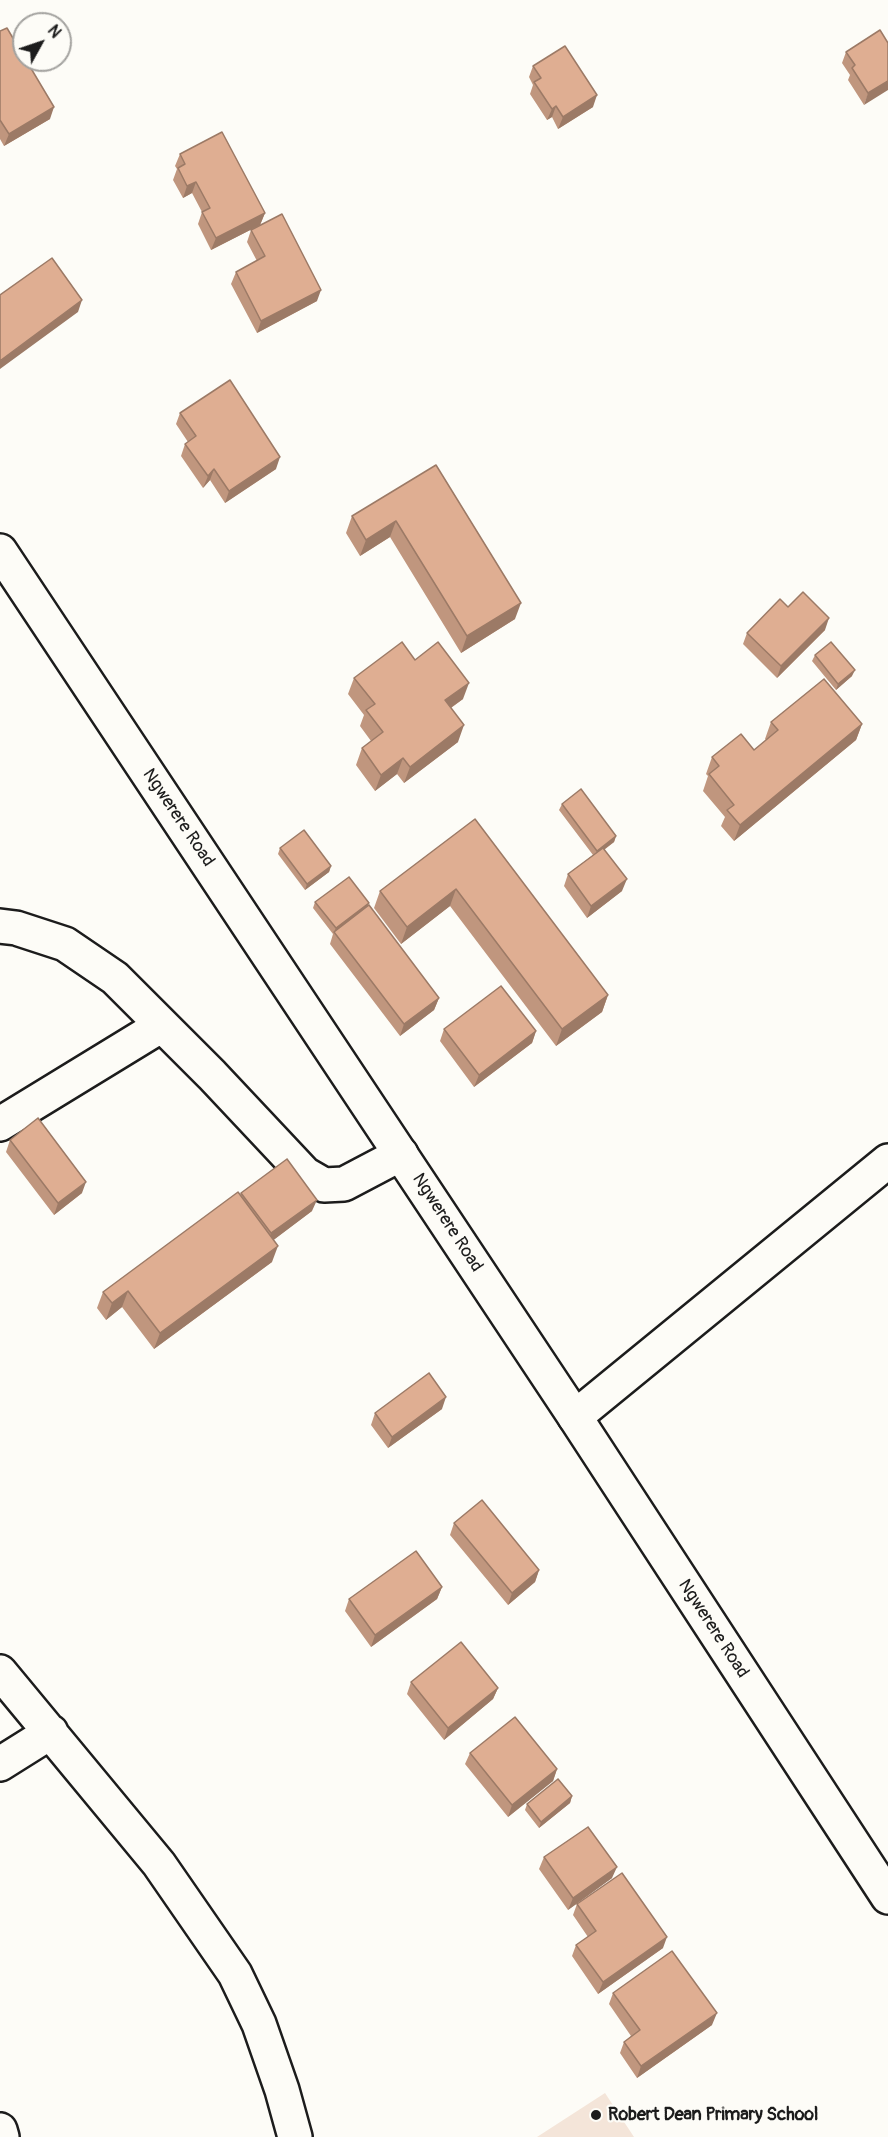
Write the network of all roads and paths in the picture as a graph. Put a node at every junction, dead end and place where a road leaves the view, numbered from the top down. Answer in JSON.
{"nodes":[{"id":1,"x":0,"y":551,"type":"edge"},
{"id":2,"x":0,"y":926,"type":"edge"},
{"id":3,"x":162,"y":1025,"type":"junction"},
{"id":4,"x":0,"y":1124,"type":"edge"},
{"id":5,"x":401,"y":1154,"type":"junction"},
{"id":6,"x":888,"y":1161,"type":"edge"},
{"id":7,"x":575,"y":1417,"type":"junction"},
{"id":8,"x":0,"y":1672,"type":"edge"},
{"id":9,"x":51,"y":1732,"type":"junction"},
{"id":10,"x":0,"y":1764,"type":"edge"},
{"id":11,"x":888,"y":1897,"type":"edge"},
{"id":12,"x":0,"y":2130,"type":"edge"},
{"id":13,"x":2,"y":2137,"type":"edge"},
{"id":14,"x":296,"y":2137,"type":"edge"}],
"edges":[{"from":1,"to":5,"type":"street","name":"Ngwerere Road"},
{"from":2,"to":3,"type":"street"},
{"from":3,"to":4,"type":"street"},
{"from":3,"to":5,"type":"street"},
{"from":5,"to":7,"type":"street","name":"Ngwerere Road"},
{"from":6,"to":7,"type":"street"},
{"from":7,"to":11,"type":"street","name":"Ngwerere Road"},
{"from":8,"to":9,"type":"street"},
{"from":9,"to":10,"type":"street"},
{"from":9,"to":14,"type":"street"},
{"from":12,"to":13,"type":"street"}]}
